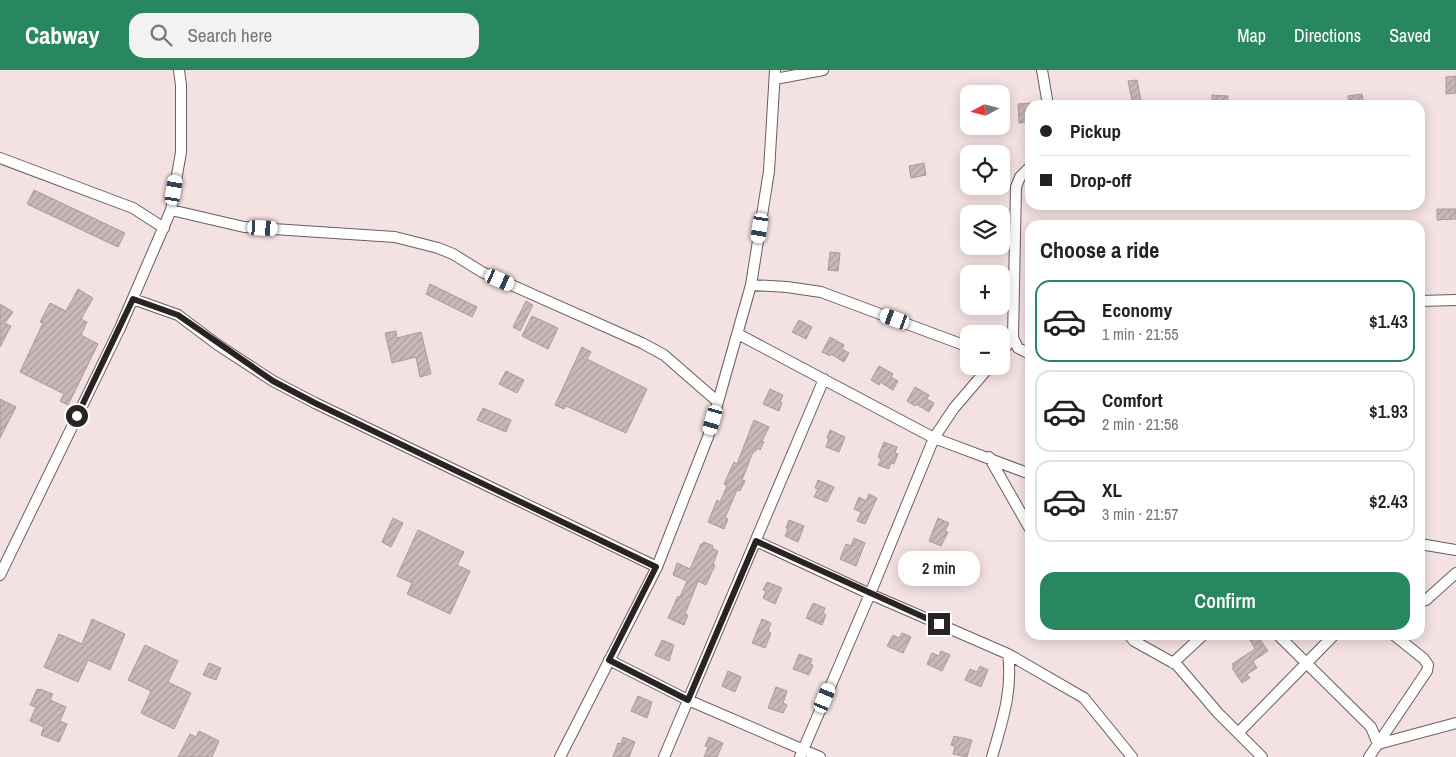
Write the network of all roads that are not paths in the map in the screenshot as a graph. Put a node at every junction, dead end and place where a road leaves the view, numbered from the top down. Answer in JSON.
{"nodes":[{"id":1,"x":179,"y":70,"type":"edge"},
{"id":2,"x":822,"y":70,"type":"edge"},
{"id":3,"x":1042,"y":70,"type":"edge"},
{"id":4,"x":775,"y":74,"type":"edge"},
{"id":5,"x":1047,"y":100,"type":"edge"},
{"id":6,"x":0,"y":158,"type":"edge"},
{"id":7,"x":1025,"y":172,"type":"edge"},
{"id":8,"x":172,"y":210,"type":"junction"},
{"id":9,"x":164,"y":228,"type":"junction"},
{"id":10,"x":751,"y":285,"type":"junction"},
{"id":11,"x":133,"y":299,"type":"junction"},
{"id":12,"x":1456,"y":300,"type":"edge"},
{"id":13,"x":1425,"y":301,"type":"edge"},
{"id":14,"x":738,"y":334,"type":"junction"},
{"id":15,"x":1013,"y":338,"type":"junction"},
{"id":16,"x":1010,"y":342,"type":"edge"},
{"id":17,"x":960,"y":344,"type":"edge"},
{"id":18,"x":1025,"y":352,"type":"edge"},
{"id":19,"x":982,"y":375,"type":"edge"},
{"id":20,"x":824,"y":379,"type":"junction"},
{"id":21,"x":718,"y":402,"type":"junction"},
{"id":22,"x":934,"y":438,"type":"junction"},
{"id":23,"x":989,"y":457,"type":"junction"},
{"id":24,"x":1025,"y":472,"type":"edge"},
{"id":25,"x":1025,"y":520,"type":"edge"},
{"id":26,"x":756,"y":541,"type":"junction"},
{"id":27,"x":1425,"y":545,"type":"edge"},
{"id":28,"x":1456,"y":550,"type":"edge"},
{"id":29,"x":656,"y":567,"type":"junction"},
{"id":30,"x":1456,"y":573,"type":"edge"},
{"id":31,"x":0,"y":575,"type":"edge"},
{"id":32,"x":870,"y":594,"type":"junction"},
{"id":33,"x":1425,"y":600,"type":"edge"},
{"id":34,"x":1133,"y":640,"type":"edge"},
{"id":35,"x":1198,"y":640,"type":"edge"},
{"id":36,"x":1283,"y":640,"type":"edge"},
{"id":37,"x":1329,"y":640,"type":"edge"},
{"id":38,"x":1401,"y":640,"type":"edge"},
{"id":39,"x":1008,"y":654,"type":"junction"},
{"id":40,"x":609,"y":660,"type":"junction"},
{"id":41,"x":1173,"y":663,"type":"junction"},
{"id":42,"x":1305,"y":664,"type":"junction"},
{"id":43,"x":688,"y":700,"type":"junction"},
{"id":44,"x":1456,"y":723,"type":"edge"},
{"id":45,"x":1238,"y":733,"type":"junction"},
{"id":46,"x":1378,"y":744,"type":"junction"},
{"id":47,"x":801,"y":753,"type":"edge"},
{"id":48,"x":560,"y":757,"type":"edge"},
{"id":49,"x":664,"y":757,"type":"edge"},
{"id":50,"x":820,"y":757,"type":"edge"},
{"id":51,"x":992,"y":757,"type":"edge"},
{"id":52,"x":1132,"y":757,"type":"edge"},
{"id":53,"x":1262,"y":757,"type":"edge"},
{"id":54,"x":1369,"y":757,"type":"edge"}],
"edges":[{"from":1,"to":8,"type":"street"},
{"from":2,"to":4,"type":"street"},
{"from":3,"to":5,"type":"street"},
{"from":4,"to":10,"type":"street"},
{"from":6,"to":9,"type":"street"},
{"from":7,"to":15,"type":"street"},
{"from":8,"to":9,"type":"street"},
{"from":8,"to":21,"type":"street"},
{"from":9,"to":11,"type":"street"},
{"from":10,"to":14,"type":"street"},
{"from":10,"to":17,"type":"street"},
{"from":11,"to":29,"type":"street"},
{"from":11,"to":31,"type":"street"},
{"from":12,"to":13,"type":"street"},
{"from":14,"to":20,"type":"street"},
{"from":14,"to":21,"type":"street"},
{"from":15,"to":16,"type":"street"},
{"from":15,"to":18,"type":"street"},
{"from":19,"to":22,"type":"street"},
{"from":20,"to":22,"type":"street"},
{"from":20,"to":26,"type":"street"},
{"from":21,"to":29,"type":"street"},
{"from":22,"to":23,"type":"street"},
{"from":22,"to":32,"type":"street"},
{"from":23,"to":24,"type":"street"},
{"from":23,"to":25,"type":"street"},
{"from":26,"to":32,"type":"street"},
{"from":26,"to":43,"type":"street"},
{"from":27,"to":28,"type":"street"},
{"from":29,"to":40,"type":"street"},
{"from":30,"to":33,"type":"street"},
{"from":32,"to":39,"type":"street"},
{"from":32,"to":47,"type":"street"},
{"from":34,"to":41,"type":"street"},
{"from":35,"to":41,"type":"street"},
{"from":36,"to":42,"type":"street"},
{"from":37,"to":42,"type":"street"},
{"from":38,"to":46,"type":"street"},
{"from":39,"to":51,"type":"street"},
{"from":39,"to":52,"type":"street"},
{"from":40,"to":43,"type":"street"},
{"from":40,"to":48,"type":"street"},
{"from":41,"to":45,"type":"street"},
{"from":42,"to":45,"type":"street"},
{"from":42,"to":46,"type":"street"},
{"from":43,"to":47,"type":"street"},
{"from":43,"to":49,"type":"street"},
{"from":44,"to":46,"type":"street"},
{"from":45,"to":53,"type":"street"},
{"from":46,"to":54,"type":"street"},
{"from":47,"to":50,"type":"street"}]}
